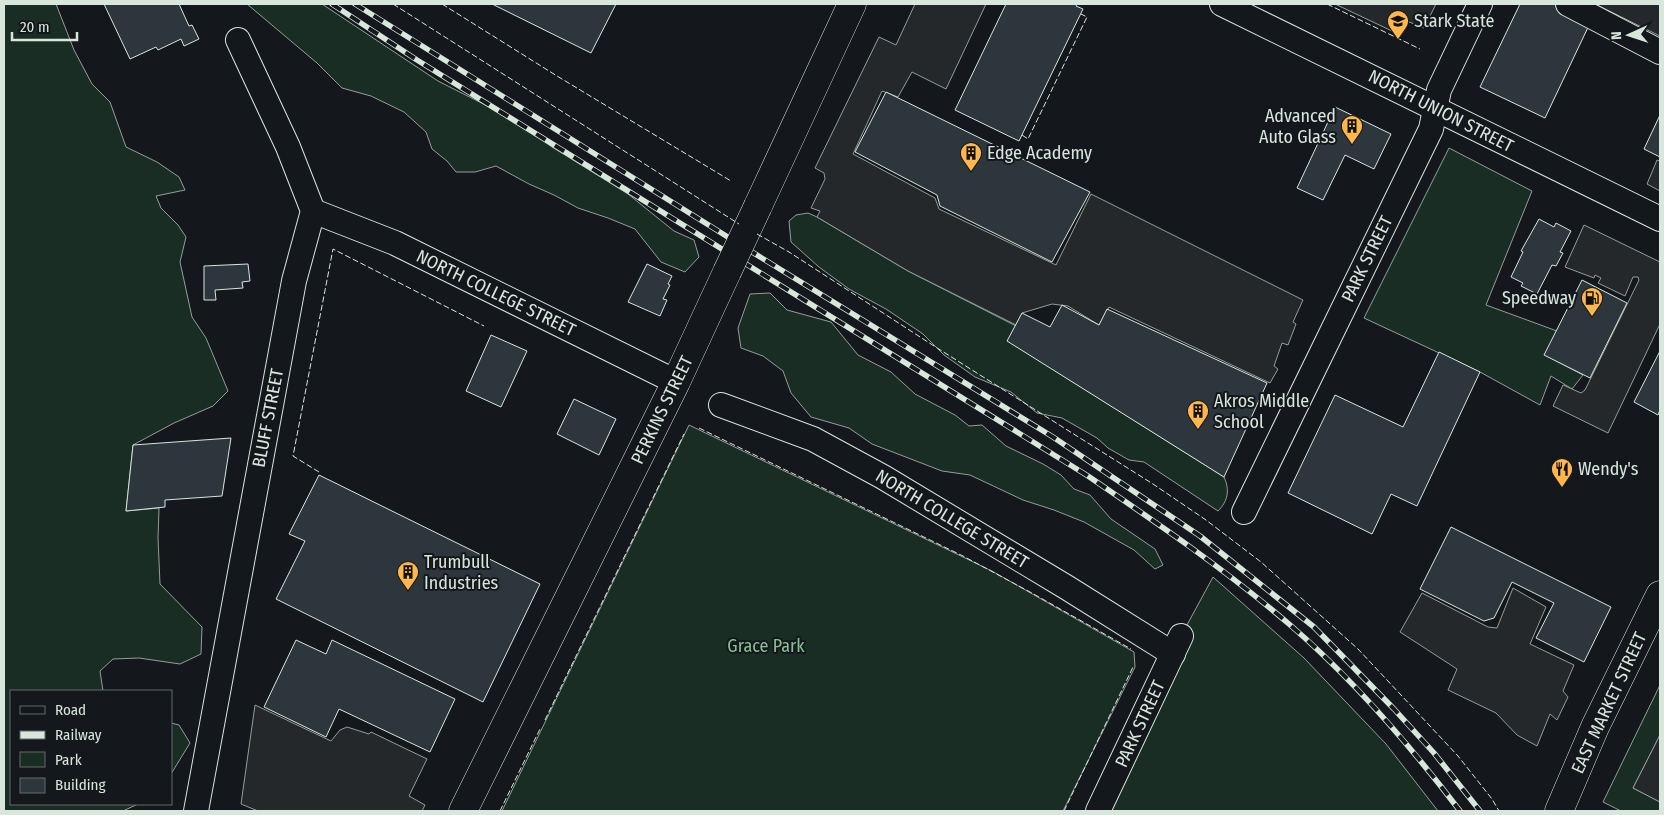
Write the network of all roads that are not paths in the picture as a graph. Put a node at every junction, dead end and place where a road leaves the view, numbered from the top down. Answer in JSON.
{"nodes":[{"id":1,"x":852,"y":4,"type":"edge"},
{"id":2,"x":1222,"y":4,"type":"edge"},
{"id":3,"x":1480,"y":4,"type":"edge"},
{"id":4,"x":1568,"y":4,"type":"edge"},
{"id":5,"x":238,"y":40,"type":"dead end"},
{"id":6,"x":1660,"y":52,"type":"edge"},
{"id":7,"x":1434,"y":108,"type":"junction"},
{"id":8,"x":314,"y":211,"type":"junction"},
{"id":9,"x":1660,"y":220,"type":"edge"},
{"id":10,"x":676,"y":382,"type":"junction"},
{"id":11,"x":721,"y":405,"type":"dead end"},
{"id":12,"x":1244,"y":512,"type":"dead end"},
{"id":13,"x":1660,"y":595,"type":"edge"},
{"id":14,"x":1177,"y":645,"type":"joint"},
{"id":15,"x":196,"y":811,"type":"edge"},
{"id":16,"x":463,"y":811,"type":"edge"},
{"id":17,"x":1098,"y":811,"type":"edge"},
{"id":18,"x":1560,"y":811,"type":"edge"}],
"edges":[{"from":1,"to":10,"type":"main road","name":"PERKINS STREET","bridge":true},
{"from":2,"to":7,"type":"street","name":"NORTH UNION STREET"},
{"from":3,"to":7,"type":"street","name":"PARK STREET"},
{"from":4,"to":6,"type":"street"},
{"from":5,"to":8,"type":"street"},
{"from":7,"to":9,"type":"street","name":"NORTH UNION STREET"},
{"from":7,"to":12,"type":"street","name":"PARK STREET"},
{"from":8,"to":10,"type":"street","name":"NORTH COLLEGE STREET"},
{"from":8,"to":15,"type":"street","name":"BLUFF STREET"},
{"from":10,"to":16,"type":"main road","name":"PERKINS STREET"},
{"from":11,"to":14,"type":"street","name":"NORTH COLLEGE STREET"},
{"from":13,"to":18,"type":"main road","name":"EAST MARKET STREET"},
{"from":14,"to":17,"type":"street","name":"PARK STREET"}]}
